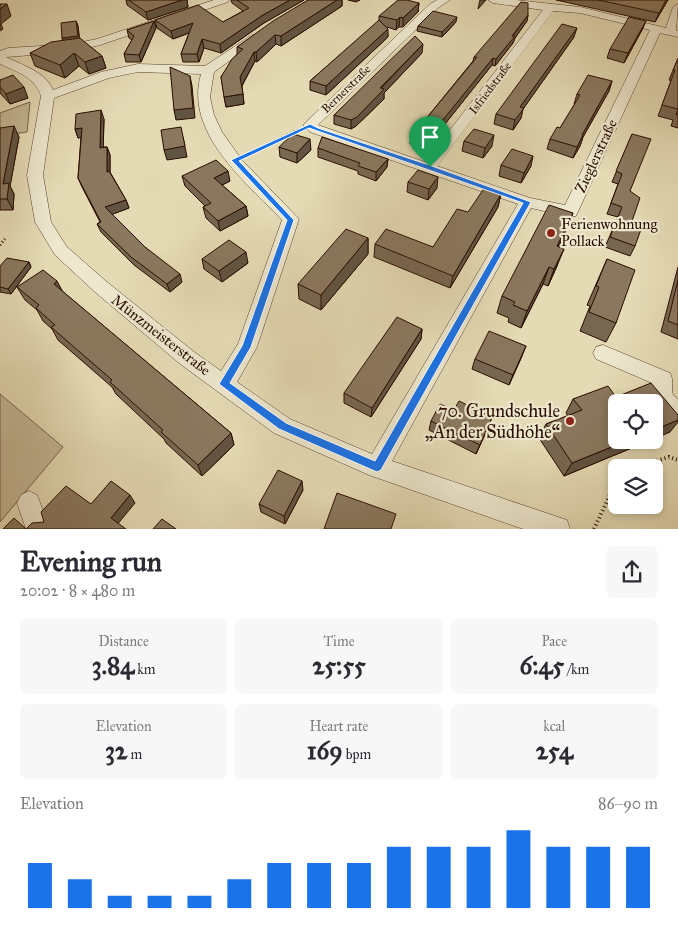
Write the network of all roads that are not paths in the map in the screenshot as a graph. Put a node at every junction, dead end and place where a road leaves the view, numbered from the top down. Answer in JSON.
{"nodes":[{"id":1,"x":224,"y":0,"type":"edge"},
{"id":2,"x":445,"y":0,"type":"edge"},
{"id":3,"x":493,"y":0,"type":"edge"},
{"id":4,"x":583,"y":5,"type":"edge"},
{"id":5,"x":678,"y":7,"type":"edge"},
{"id":6,"x":550,"y":8,"type":"junction"},
{"id":7,"x":269,"y":27,"type":"edge"},
{"id":8,"x":656,"y":29,"type":"junction"},
{"id":9,"x":674,"y":33,"type":"edge"},
{"id":10,"x":0,"y":55,"type":"edge"},
{"id":11,"x":0,"y":59,"type":"edge"},
{"id":12,"x":208,"y":70,"type":"junction"},
{"id":13,"x":48,"y":96,"type":"junction"},
{"id":14,"x":430,"y":167,"type":"junction"},
{"id":15,"x":527,"y":202,"type":"junction"},
{"id":16,"x":603,"y":354,"type":"dead end"},
{"id":17,"x":224,"y":384,"type":"junction"},
{"id":18,"x":678,"y":411,"type":"edge"},
{"id":19,"x":377,"y":467,"type":"junction"},
{"id":20,"x":29,"y":503,"type":"dead end"},
{"id":21,"x":38,"y":529,"type":"edge"},
{"id":22,"x":558,"y":529,"type":"edge"}],
"edges":[{"from":1,"to":10,"type":"street"},
{"from":2,"to":14,"type":"street","name":"Bernerstraße"},
{"from":3,"to":6,"type":"street"},
{"from":4,"to":6,"type":"street"},
{"from":4,"to":8,"type":"street"},
{"from":5,"to":9,"type":"street"},
{"from":6,"to":14,"type":"street","name":"Isfriedstraße"},
{"from":7,"to":12,"type":"street"},
{"from":8,"to":9,"type":"street"},
{"from":8,"to":15,"type":"street","name":"Zieglerstraße"},
{"from":11,"to":13,"type":"street"},
{"from":12,"to":13,"type":"street"},
{"from":12,"to":17,"type":"street"},
{"from":13,"to":17,"type":"street","name":"Münzmeisterstraße"},
{"from":14,"to":15,"type":"street"},
{"from":15,"to":19,"type":"street"},
{"from":16,"to":18,"type":"street"},
{"from":17,"to":19,"type":"street","name":"Münzmeisterstraße"},
{"from":19,"to":22,"type":"street","name":"Münzmeisterstraße"},
{"from":20,"to":21,"type":"street"}]}
